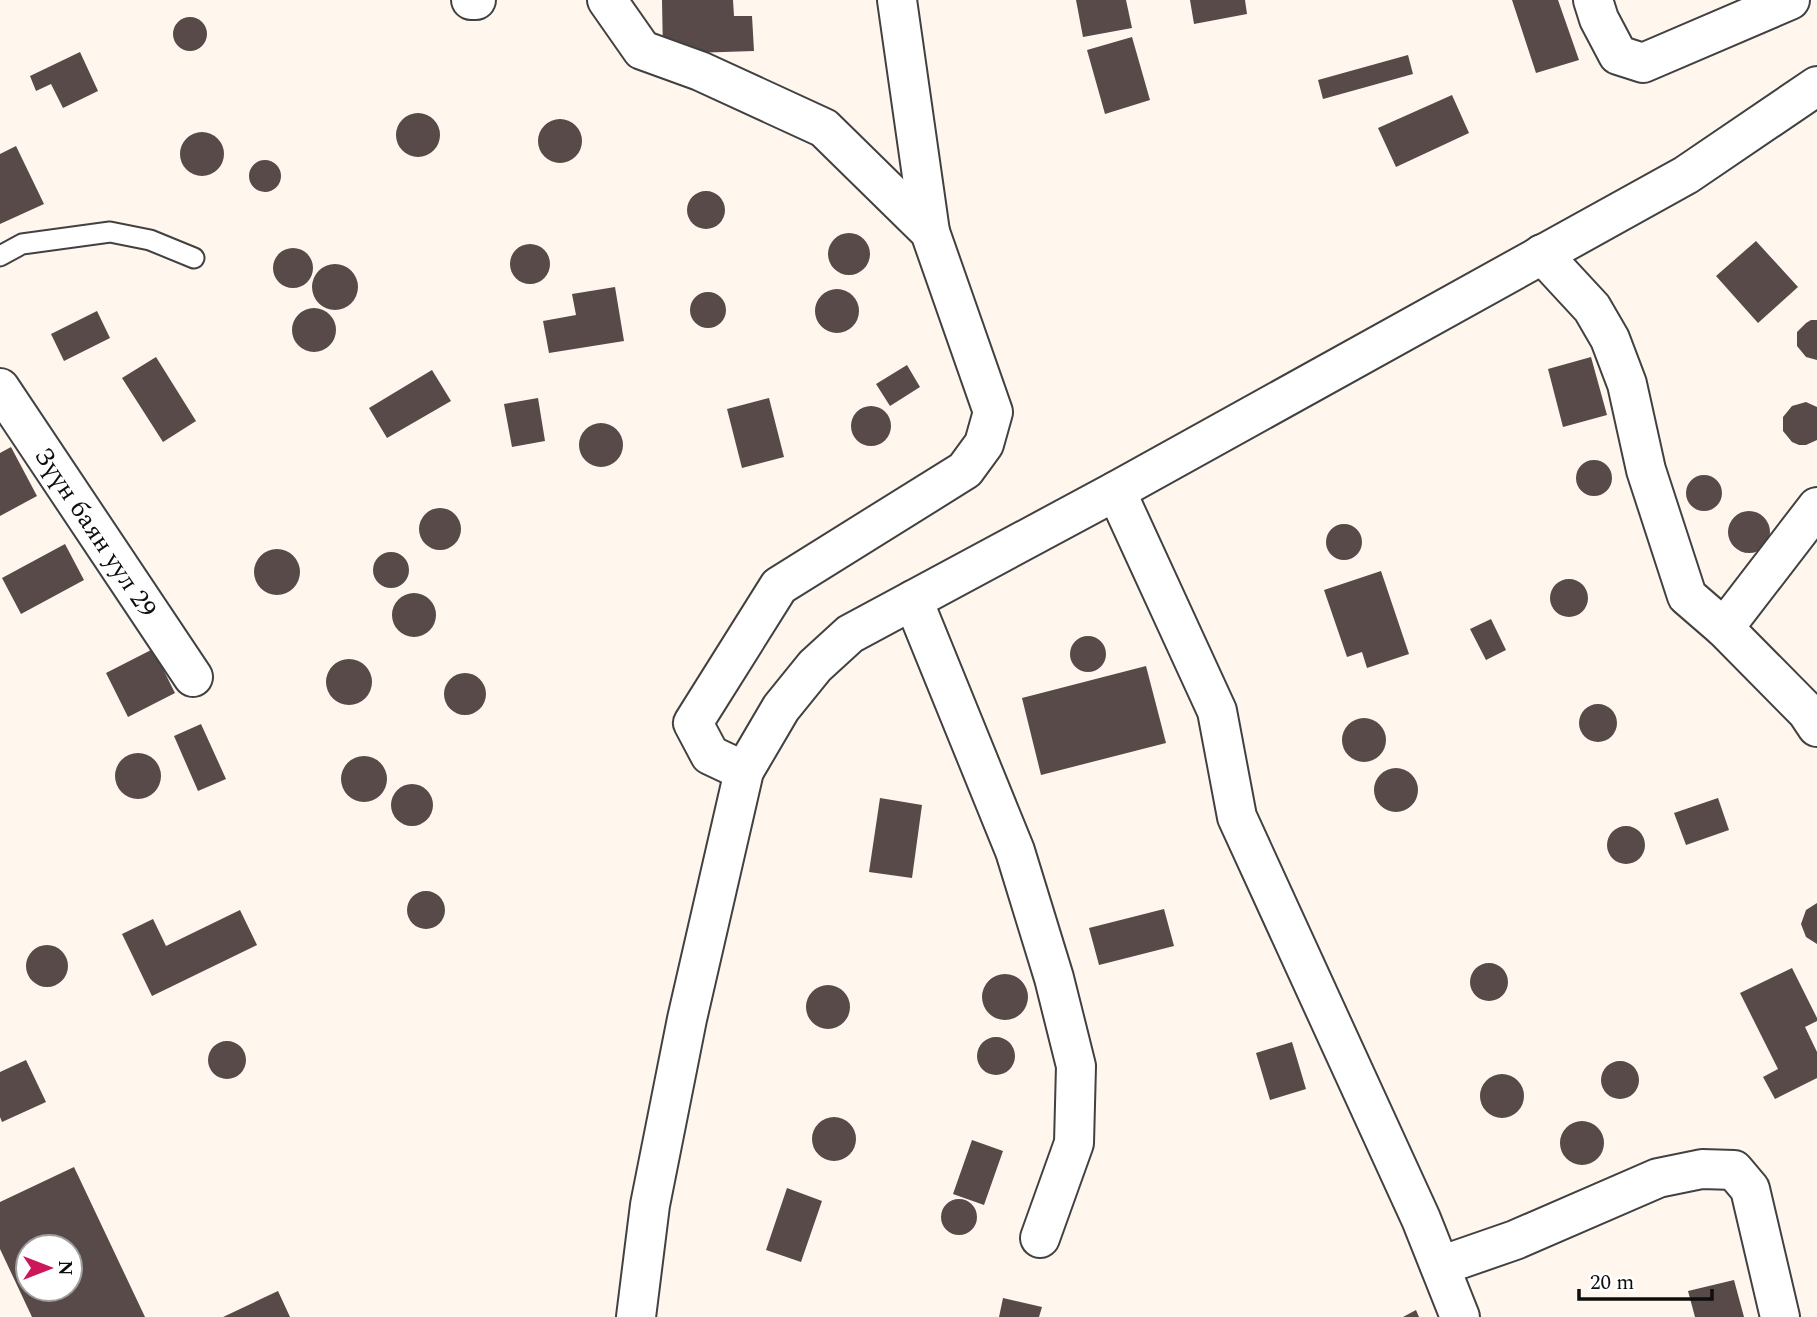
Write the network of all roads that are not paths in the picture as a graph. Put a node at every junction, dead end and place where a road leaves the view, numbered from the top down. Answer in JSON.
{"nodes":[{"id":1,"x":607,"y":0,"type":"edge"},
{"id":2,"x":897,"y":0,"type":"edge"},
{"id":3,"x":1593,"y":0,"type":"edge"},
{"id":4,"x":1790,"y":0,"type":"edge"},
{"id":5,"x":1817,"y":86,"type":"edge"},
{"id":6,"x":930,"y":232,"type":"junction"},
{"id":7,"x":1542,"y":254,"type":"junction"},
{"id":8,"x":0,"y":256,"type":"edge"},
{"id":9,"x":194,"y":258,"type":"dead end"},
{"id":10,"x":0,"y":388,"type":"edge"},
{"id":11,"x":1115,"y":491,"type":"junction"},
{"id":12,"x":1817,"y":507,"type":"edge"},
{"id":13,"x":913,"y":600,"type":"junction"},
{"id":14,"x":1724,"y":628,"type":"junction"},
{"id":15,"x":192,"y":677,"type":"dead end"},
{"id":16,"x":1817,"y":727,"type":"edge"},
{"id":17,"x":744,"y":771,"type":"junction"},
{"id":18,"x":1040,"y":1238,"type":"dead end"},
{"id":19,"x":1440,"y":1266,"type":"junction"},
{"id":20,"x":636,"y":1317,"type":"edge"},
{"id":21,"x":1460,"y":1317,"type":"edge"},
{"id":22,"x":1780,"y":1317,"type":"edge"}],
"edges":[{"from":1,"to":6,"type":"street"},
{"from":2,"to":6,"type":"street"},
{"from":3,"to":4,"type":"street"},
{"from":5,"to":7,"type":"street"},
{"from":6,"to":17,"type":"street"},
{"from":7,"to":11,"type":"street"},
{"from":7,"to":14,"type":"street"},
{"from":8,"to":9,"type":"lane"},
{"from":10,"to":15,"type":"street","name":"Зүүн баян уул 29"},
{"from":11,"to":13,"type":"street"},
{"from":11,"to":19,"type":"street"},
{"from":12,"to":14,"type":"street"},
{"from":13,"to":17,"type":"street"},
{"from":13,"to":18,"type":"street"},
{"from":14,"to":16,"type":"street"},
{"from":17,"to":20,"type":"street"},
{"from":19,"to":21,"type":"street"},
{"from":19,"to":22,"type":"street"}]}
